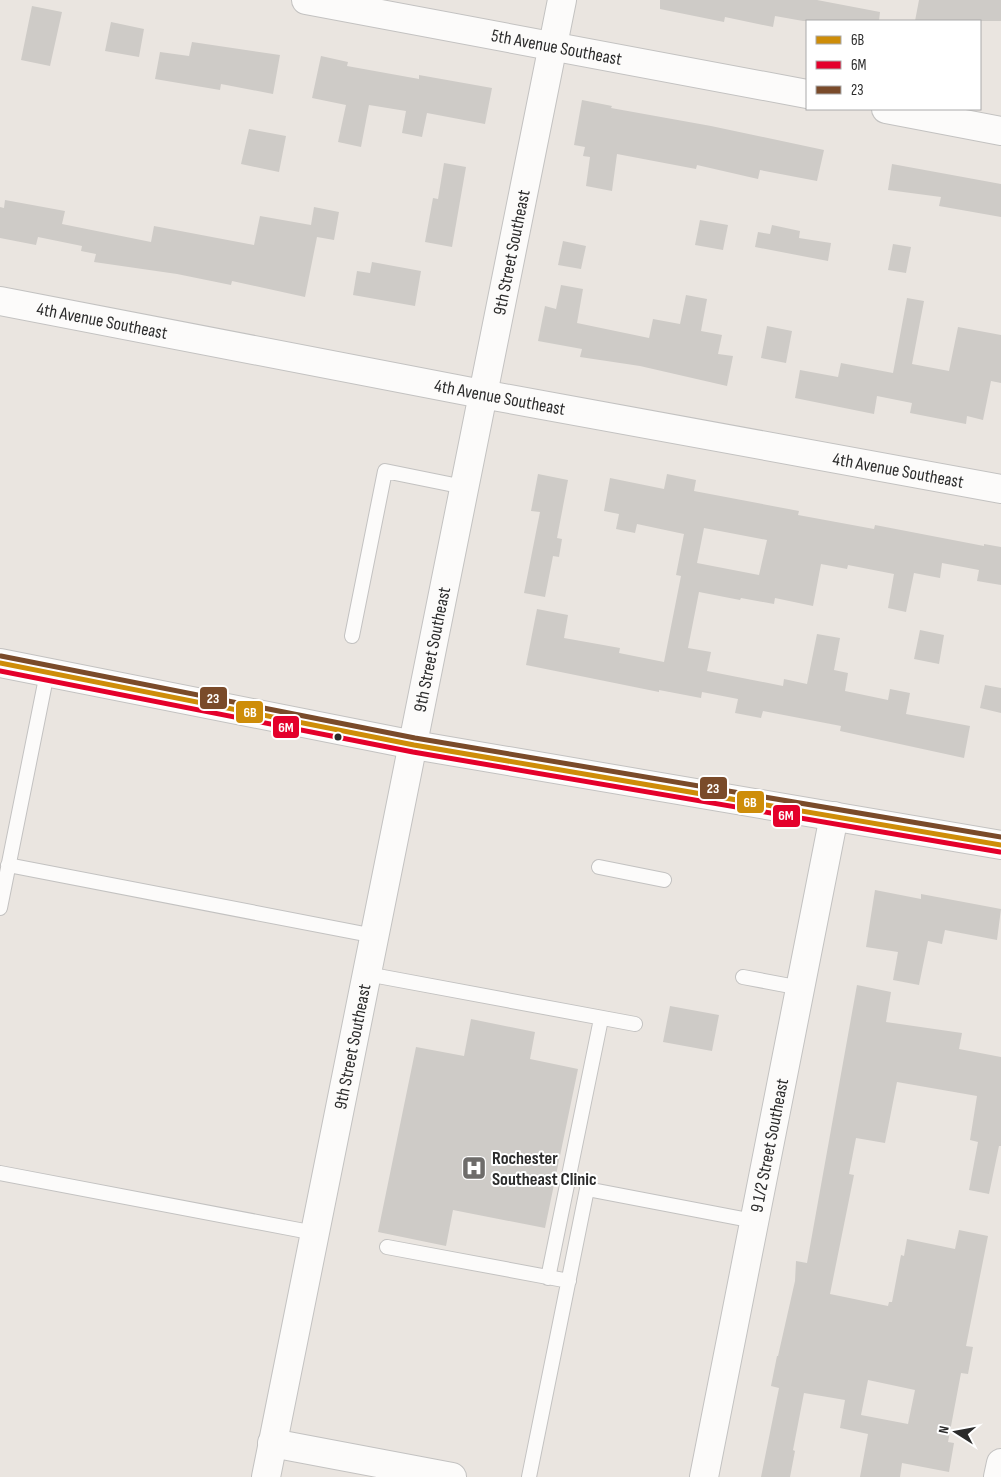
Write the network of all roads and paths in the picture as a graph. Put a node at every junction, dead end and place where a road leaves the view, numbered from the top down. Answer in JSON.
{"nodes":[{"id":1,"x":306,"y":0,"type":"edge"},
{"id":2,"x":562,"y":0,"type":"edge"},
{"id":3,"x":553,"y":45,"type":"junction"},
{"id":4,"x":806,"y":94,"type":"edge"},
{"id":5,"x":891,"y":110,"type":"edge"},
{"id":6,"x":1001,"y":131,"type":"edge"},
{"id":7,"x":0,"y":301,"type":"edge"},
{"id":8,"x":482,"y":394,"type":"junction"},
{"id":9,"x":464,"y":486,"type":"junction"},
{"id":10,"x":1001,"y":489,"type":"edge"},
{"id":11,"x":352,"y":636,"type":"dead end"},
{"id":12,"x":0,"y":664,"type":"edge"},
{"id":13,"x":46,"y":673,"type":"junction"},
{"id":14,"x":414,"y":746,"type":"junction"},
{"id":15,"x":834,"y":816,"type":"junction"},
{"id":16,"x":1001,"y":845,"type":"edge"},
{"id":17,"x":8,"y":865,"type":"junction"},
{"id":18,"x":599,"y":867,"type":"dead end"},
{"id":19,"x":664,"y":880,"type":"dead end"},
{"id":20,"x":0,"y":908,"type":"edge"},
{"id":21,"x":375,"y":936,"type":"junction"},
{"id":22,"x":367,"y":974,"type":"junction"},
{"id":23,"x":743,"y":977,"type":"dead end"},
{"id":24,"x":801,"y":988,"type":"junction"},
{"id":25,"x":601,"y":1019,"type":"junction"},
{"id":26,"x":635,"y":1024,"type":"dead end"},
{"id":27,"x":0,"y":1173,"type":"edge"},
{"id":28,"x":754,"y":1221,"type":"junction"},
{"id":29,"x":315,"y":1233,"type":"junction"},
{"id":30,"x":388,"y":1247,"type":"dead end"},
{"id":31,"x":548,"y":1278,"type":"junction"},
{"id":32,"x":569,"y":1281,"type":"junction"},
{"id":33,"x":272,"y":1443,"type":"junction"},
{"id":34,"x":1001,"y":1463,"type":"edge"},
{"id":35,"x":266,"y":1477,"type":"edge"},
{"id":36,"x":452,"y":1477,"type":"edge"},
{"id":37,"x":529,"y":1477,"type":"edge"},
{"id":38,"x":704,"y":1477,"type":"edge"},
{"id":39,"x":998,"y":1477,"type":"edge"}],
"edges":[{"from":1,"to":3,"type":"street","name":"5th Avenue Southeast"},
{"from":2,"to":3,"type":"street","name":"9th Street Southeast"},
{"from":3,"to":4,"type":"street","name":"5th Avenue Southeast"},
{"from":3,"to":8,"type":"street","name":"9th Street Southeast"},
{"from":5,"to":6,"type":"street"},
{"from":7,"to":8,"type":"street","name":"4th Avenue Southeast"},
{"from":8,"to":9,"type":"street","name":"9th Street Southeast"},
{"from":8,"to":10,"type":"street","name":"4th Avenue Southeast"},
{"from":9,"to":11,"type":"lane"},
{"from":9,"to":14,"type":"street","name":"9th Street Southeast"},
{"from":12,"to":13,"type":"street"},
{"from":13,"to":14,"type":"street"},
{"from":13,"to":17,"type":"lane"},
{"from":14,"to":15,"type":"street"},
{"from":14,"to":21,"type":"street","name":"9th Street Southeast"},
{"from":15,"to":16,"type":"street"},
{"from":15,"to":24,"type":"street","name":"9 1/2 Street Southeast"},
{"from":17,"to":20,"type":"lane"},
{"from":17,"to":21,"type":"lane"},
{"from":18,"to":19,"type":"lane"},
{"from":21,"to":22,"type":"street","name":"9th Street Southeast"},
{"from":22,"to":25,"type":"lane"},
{"from":22,"to":29,"type":"street","name":"9th Street Southeast"},
{"from":23,"to":24,"type":"lane"},
{"from":24,"to":28,"type":"street","name":"9 1/2 Street Southeast"},
{"from":25,"to":26,"type":"lane"},
{"from":25,"to":31,"type":"lane"},
{"from":27,"to":29,"type":"lane"},
{"from":28,"to":32,"type":"lane"},
{"from":28,"to":38,"type":"street","name":"9 1/2 Street Southeast"},
{"from":29,"to":33,"type":"street","name":"9th Street Southeast"},
{"from":30,"to":31,"type":"lane"},
{"from":31,"to":32,"type":"lane"},
{"from":32,"to":37,"type":"lane"},
{"from":33,"to":35,"type":"street","name":"9th Street Southeast"},
{"from":33,"to":36,"type":"street"},
{"from":34,"to":39,"type":"street"}]}
